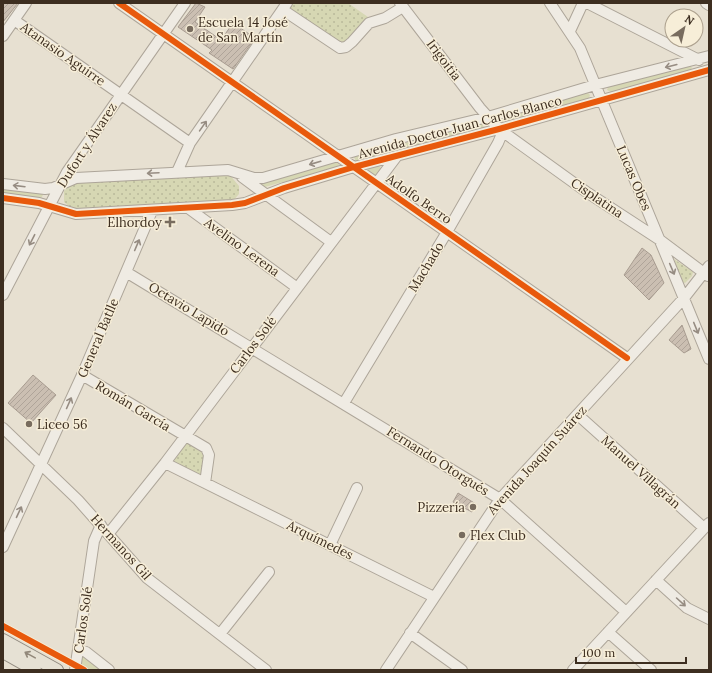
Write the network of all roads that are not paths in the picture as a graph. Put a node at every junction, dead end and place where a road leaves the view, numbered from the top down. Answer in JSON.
{"nodes":[{"id":1,"x":26,"y":3,"type":"edge"},
{"id":2,"x":119,"y":3,"type":"edge"},
{"id":3,"x":184,"y":3,"type":"edge"},
{"id":4,"x":550,"y":3,"type":"edge"},
{"id":5,"x":583,"y":3,"type":"edge"},
{"id":6,"x":587,"y":3,"type":"edge"},
{"id":7,"x":706,"y":3,"type":"edge"},
{"id":8,"x":401,"y":5,"type":"edge"},
{"id":9,"x":709,"y":5,"type":"edge"},
{"id":10,"x":285,"y":7,"type":"edge"},
{"id":11,"x":14,"y":20,"type":"junction"},
{"id":12,"x":570,"y":31,"type":"junction"},
{"id":13,"x":163,"y":34,"type":"junction"},
{"id":14,"x":3,"y":36,"type":"edge"},
{"id":15,"x":709,"y":56,"type":"edge"},
{"id":16,"x":697,"y":60,"type":"junction"},
{"id":17,"x":709,"y":63,"type":"edge"},
{"id":18,"x":709,"y":70,"type":"edge"},
{"id":19,"x":233,"y":83,"type":"junction"},
{"id":20,"x":595,"y":85,"type":"junction"},
{"id":21,"x":120,"y":95,"type":"junction"},
{"id":22,"x":601,"y":99,"type":"junction"},
{"id":23,"x":488,"y":116,"type":"junction"},
{"id":24,"x":500,"y":129,"type":"junction"},
{"id":25,"x":190,"y":144,"type":"junction"},
{"id":26,"x":338,"y":156,"type":"junction"},
{"id":27,"x":397,"y":156,"type":"junction"},
{"id":28,"x":354,"y":167,"type":"junction"},
{"id":29,"x":177,"y":172,"type":"junction"},
{"id":30,"x":236,"y":173,"type":"junction"},
{"id":31,"x":377,"y":183,"type":"junction"},
{"id":32,"x":3,"y":184,"type":"edge"},
{"id":33,"x":61,"y":184,"type":"junction"},
{"id":34,"x":266,"y":195,"type":"junction"},
{"id":35,"x":3,"y":198,"type":"edge"},
{"id":36,"x":50,"y":205,"type":"junction"},
{"id":37,"x":188,"y":208,"type":"junction"},
{"id":38,"x":152,"y":211,"type":"junction"},
{"id":39,"x":447,"y":232,"type":"junction"},
{"id":40,"x":660,"y":240,"type":"junction"},
{"id":41,"x":331,"y":242,"type":"junction"},
{"id":42,"x":126,"y":272,"type":"junction"},
{"id":43,"x":707,"y":272,"type":"edge"},
{"id":44,"x":296,"y":287,"type":"junction"},
{"id":45,"x":3,"y":295,"type":"edge"},
{"id":46,"x":684,"y":298,"type":"junction"},
{"id":47,"x":252,"y":347,"type":"junction"},
{"id":48,"x":627,"y":358,"type":"junction"},
{"id":49,"x":709,"y":359,"type":"edge"},
{"id":50,"x":82,"y":375,"type":"junction"},
{"id":51,"x":344,"y":403,"type":"junction"},
{"id":52,"x":578,"y":415,"type":"junction"},
{"id":53,"x":3,"y":428,"type":"edge"},
{"id":54,"x":185,"y":436,"type":"junction"},
{"id":55,"x":165,"y":463,"type":"junction"},
{"id":56,"x":41,"y":464,"type":"junction"},
{"id":57,"x":206,"y":484,"type":"junction"},
{"id":58,"x":358,"y":488,"type":"dead end"},
{"id":59,"x":500,"y":499,"type":"junction"},
{"id":60,"x":101,"y":525,"type":"junction"},
{"id":61,"x":706,"y":526,"type":"edge"},
{"id":62,"x":109,"y":533,"type":"junction"},
{"id":63,"x":330,"y":545,"type":"junction"},
{"id":64,"x":3,"y":547,"type":"edge"},
{"id":65,"x":269,"y":572,"type":"dead end"},
{"id":66,"x":656,"y":580,"type":"junction"},
{"id":67,"x":434,"y":597,"type":"junction"},
{"id":68,"x":626,"y":612,"type":"junction"},
{"id":69,"x":709,"y":619,"type":"edge"},
{"id":70,"x":608,"y":632,"type":"junction"},
{"id":71,"x":410,"y":633,"type":"junction"},
{"id":72,"x":220,"y":634,"type":"junction"},
{"id":73,"x":3,"y":640,"type":"edge"},
{"id":74,"x":78,"y":649,"type":"junction"},
{"id":75,"x":3,"y":652,"type":"edge"},
{"id":76,"x":35,"y":670,"type":"edge"},
{"id":77,"x":57,"y":670,"type":"edge"},
{"id":78,"x":75,"y":670,"type":"edge"},
{"id":79,"x":110,"y":670,"type":"edge"},
{"id":80,"x":266,"y":670,"type":"edge"},
{"id":81,"x":386,"y":670,"type":"edge"},
{"id":82,"x":462,"y":670,"type":"edge"},
{"id":83,"x":573,"y":670,"type":"edge"},
{"id":84,"x":651,"y":670,"type":"edge"}],
"edges":[{"from":1,"to":11,"type":"street"},
{"from":2,"to":13,"type":"street","name":"Adolfo Berro"},
{"from":3,"to":13,"type":"street","name":"Dufort y Álvarez"},
{"from":4,"to":12,"type":"street","name":"Lucas Obes"},
{"from":5,"to":12,"type":"street"},
{"from":6,"to":16,"type":"street"},
{"from":7,"to":9,"type":"street"},
{"from":8,"to":10,"type":"street"},
{"from":8,"to":23,"type":"street","name":"Irigoitia"},
{"from":10,"to":19,"type":"street"},
{"from":11,"to":14,"type":"street"},
{"from":11,"to":21,"type":"street","name":"Atanasio Aguirre"},
{"from":12,"to":20,"type":"street","name":"Lucas Obes"},
{"from":13,"to":19,"type":"street","name":"Adolfo Berro"},
{"from":13,"to":21,"type":"street","name":"Dufort y Álvarez"},
{"from":15,"to":16,"type":"street","name":"Avenida Doctor Juan Carlos Blanco"},
{"from":16,"to":17,"type":"street"},
{"from":16,"to":20,"type":"street","name":"Avenida Doctor Juan Carlos Blanco","one_way":true},
{"from":18,"to":22,"type":"street","name":"Avenida Doctor Juan Carlos Blanco"},
{"from":25,"to":19,"type":"street","one_way":true},
{"from":19,"to":26,"type":"street","name":"Adolfo Berro"},
{"from":20,"to":22,"type":"street","name":"Lucas Obes"},
{"from":20,"to":23,"type":"street","name":"Avenida Doctor Juan Carlos Blanco"},
{"from":21,"to":25,"type":"street","name":"Atanasio Aguirre"},
{"from":21,"to":33,"type":"street","name":"Dufort y Álvarez"},
{"from":22,"to":24,"type":"street","name":"Avenida Doctor Juan Carlos Blanco"},
{"from":22,"to":40,"type":"street","name":"Lucas Obes"},
{"from":23,"to":24,"type":"street","name":"Cisplatina"},
{"from":23,"to":26,"type":"street","name":"Avenida Doctor Juan Carlos Blanco"},
{"from":24,"to":27,"type":"street","name":"Avenida Doctor Juan Carlos Blanco"},
{"from":24,"to":39,"type":"street","name":"Machado"},
{"from":24,"to":40,"type":"street","name":"Cisplatina"},
{"from":25,"to":29,"type":"street"},
{"from":26,"to":28,"type":"street","name":"Adolfo Berro"},
{"from":26,"to":30,"type":"street","name":"Avenida Doctor Juan Carlos Blanco","one_way":true},
{"from":27,"to":28,"type":"street","name":"Avenida Doctor Juan Carlos Blanco"},
{"from":27,"to":31,"type":"street","name":"Carlos Solé"},
{"from":28,"to":31,"type":"street","name":"Adolfo Berro"},
{"from":28,"to":34,"type":"street","name":"Avenida Doctor Juan Carlos Blanco"},
{"from":29,"to":30,"type":"street","name":"Avenida Doctor Juan Carlos Blanco"},
{"from":29,"to":33,"type":"street","name":"Avenida Doctor Juan Carlos Blanco","one_way":true},
{"from":30,"to":34,"type":"street"},
{"from":31,"to":39,"type":"street","name":"Adolfo Berro"},
{"from":31,"to":41,"type":"street","name":"Carlos Solé"},
{"from":33,"to":32,"type":"street","name":"Avenida Doctor Juan Carlos Blanco","one_way":true},
{"from":33,"to":36,"type":"street","name":"Dufort y Álvarez"},
{"from":34,"to":37,"type":"street","name":"Avenida Doctor Juan Carlos Blanco"},
{"from":34,"to":41,"type":"street"},
{"from":35,"to":36,"type":"street","name":"Avenida Doctor Juan Carlos Blanco"},
{"from":36,"to":38,"type":"street","name":"Avenida Doctor Juan Carlos Blanco"},
{"from":36,"to":45,"type":"street","name":"Dufort y Álvarez","one_way":true},
{"from":37,"to":38,"type":"street","name":"Avenida Doctor Juan Carlos Blanco"},
{"from":37,"to":44,"type":"street","name":"Avelino Lerena"},
{"from":42,"to":38,"type":"street","name":"General Batlle","one_way":true},
{"from":39,"to":48,"type":"street","name":"Adolfo Berro"},
{"from":39,"to":51,"type":"street","name":"Machado"},
{"from":40,"to":43,"type":"street","name":"Cisplatina"},
{"from":40,"to":46,"type":"street","name":"Lucas Obes","one_way":true},
{"from":41,"to":44,"type":"street","name":"Carlos Solé"},
{"from":42,"to":47,"type":"street","name":"Octavio Lapido"},
{"from":42,"to":50,"type":"street","name":"General Batlle"},
{"from":43,"to":46,"type":"street","name":"Avenida Joaquín Suárez"},
{"from":44,"to":47,"type":"street","name":"Carlos Solé"},
{"from":46,"to":48,"type":"street","name":"Avenida Joaquín Suárez"},
{"from":46,"to":49,"type":"street","name":"Lucas Obes","one_way":true},
{"from":47,"to":51,"type":"street","name":"Fernando Otorgués"},
{"from":47,"to":54,"type":"street","name":"Carlos Solé"},
{"from":48,"to":52,"type":"street","name":"Avenida Joaquín Suárez"},
{"from":50,"to":54,"type":"street","name":"Román García"},
{"from":56,"to":50,"type":"street","name":"General Batlle","one_way":true},
{"from":51,"to":59,"type":"street","name":"Fernando Otorgués"},
{"from":52,"to":59,"type":"street","name":"Avenida Joaquín Suárez"},
{"from":52,"to":61,"type":"street","name":"Manuel Villagrán"},
{"from":53,"to":56,"type":"street","name":"Hermanos Gil"},
{"from":54,"to":55,"type":"street","name":"Carlos Solé"},
{"from":54,"to":57,"type":"street"},
{"from":55,"to":57,"type":"street","name":"Arquímedes"},
{"from":55,"to":62,"type":"street","name":"Carlos Solé"},
{"from":56,"to":60,"type":"street","name":"Hermanos Gil"},
{"from":64,"to":56,"type":"street","name":"General Batlle","one_way":true},
{"from":57,"to":63,"type":"street","name":"Arquímedes"},
{"from":58,"to":63,"type":"street"},
{"from":59,"to":67,"type":"street","name":"Avenida Joaquín Suárez"},
{"from":59,"to":68,"type":"street","name":"Fernando Otorgués"},
{"from":60,"to":62,"type":"street","name":"Hermanos Gil"},
{"from":60,"to":74,"type":"street","name":"Carlos Solé"},
{"from":61,"to":66,"type":"street"},
{"from":62,"to":72,"type":"street","name":"Hermanos Gil"},
{"from":63,"to":67,"type":"street","name":"Arquímedes"},
{"from":65,"to":72,"type":"street"},
{"from":66,"to":68,"type":"street"},
{"from":66,"to":69,"type":"street","one_way":true},
{"from":67,"to":71,"type":"street","name":"Avenida Joaquín Suárez"},
{"from":68,"to":70,"type":"street"},
{"from":70,"to":83,"type":"street"},
{"from":70,"to":84,"type":"street"},
{"from":71,"to":81,"type":"street","name":"Avenida Joaquín Suárez"},
{"from":71,"to":82,"type":"street"},
{"from":72,"to":80,"type":"street","name":"Hermanos Gil"},
{"from":77,"to":73,"type":"main road","one_way":true},
{"from":74,"to":78,"type":"street","name":"Carlos Solé"},
{"from":74,"to":79,"type":"street"},
{"from":75,"to":76,"type":"main road"}]}
